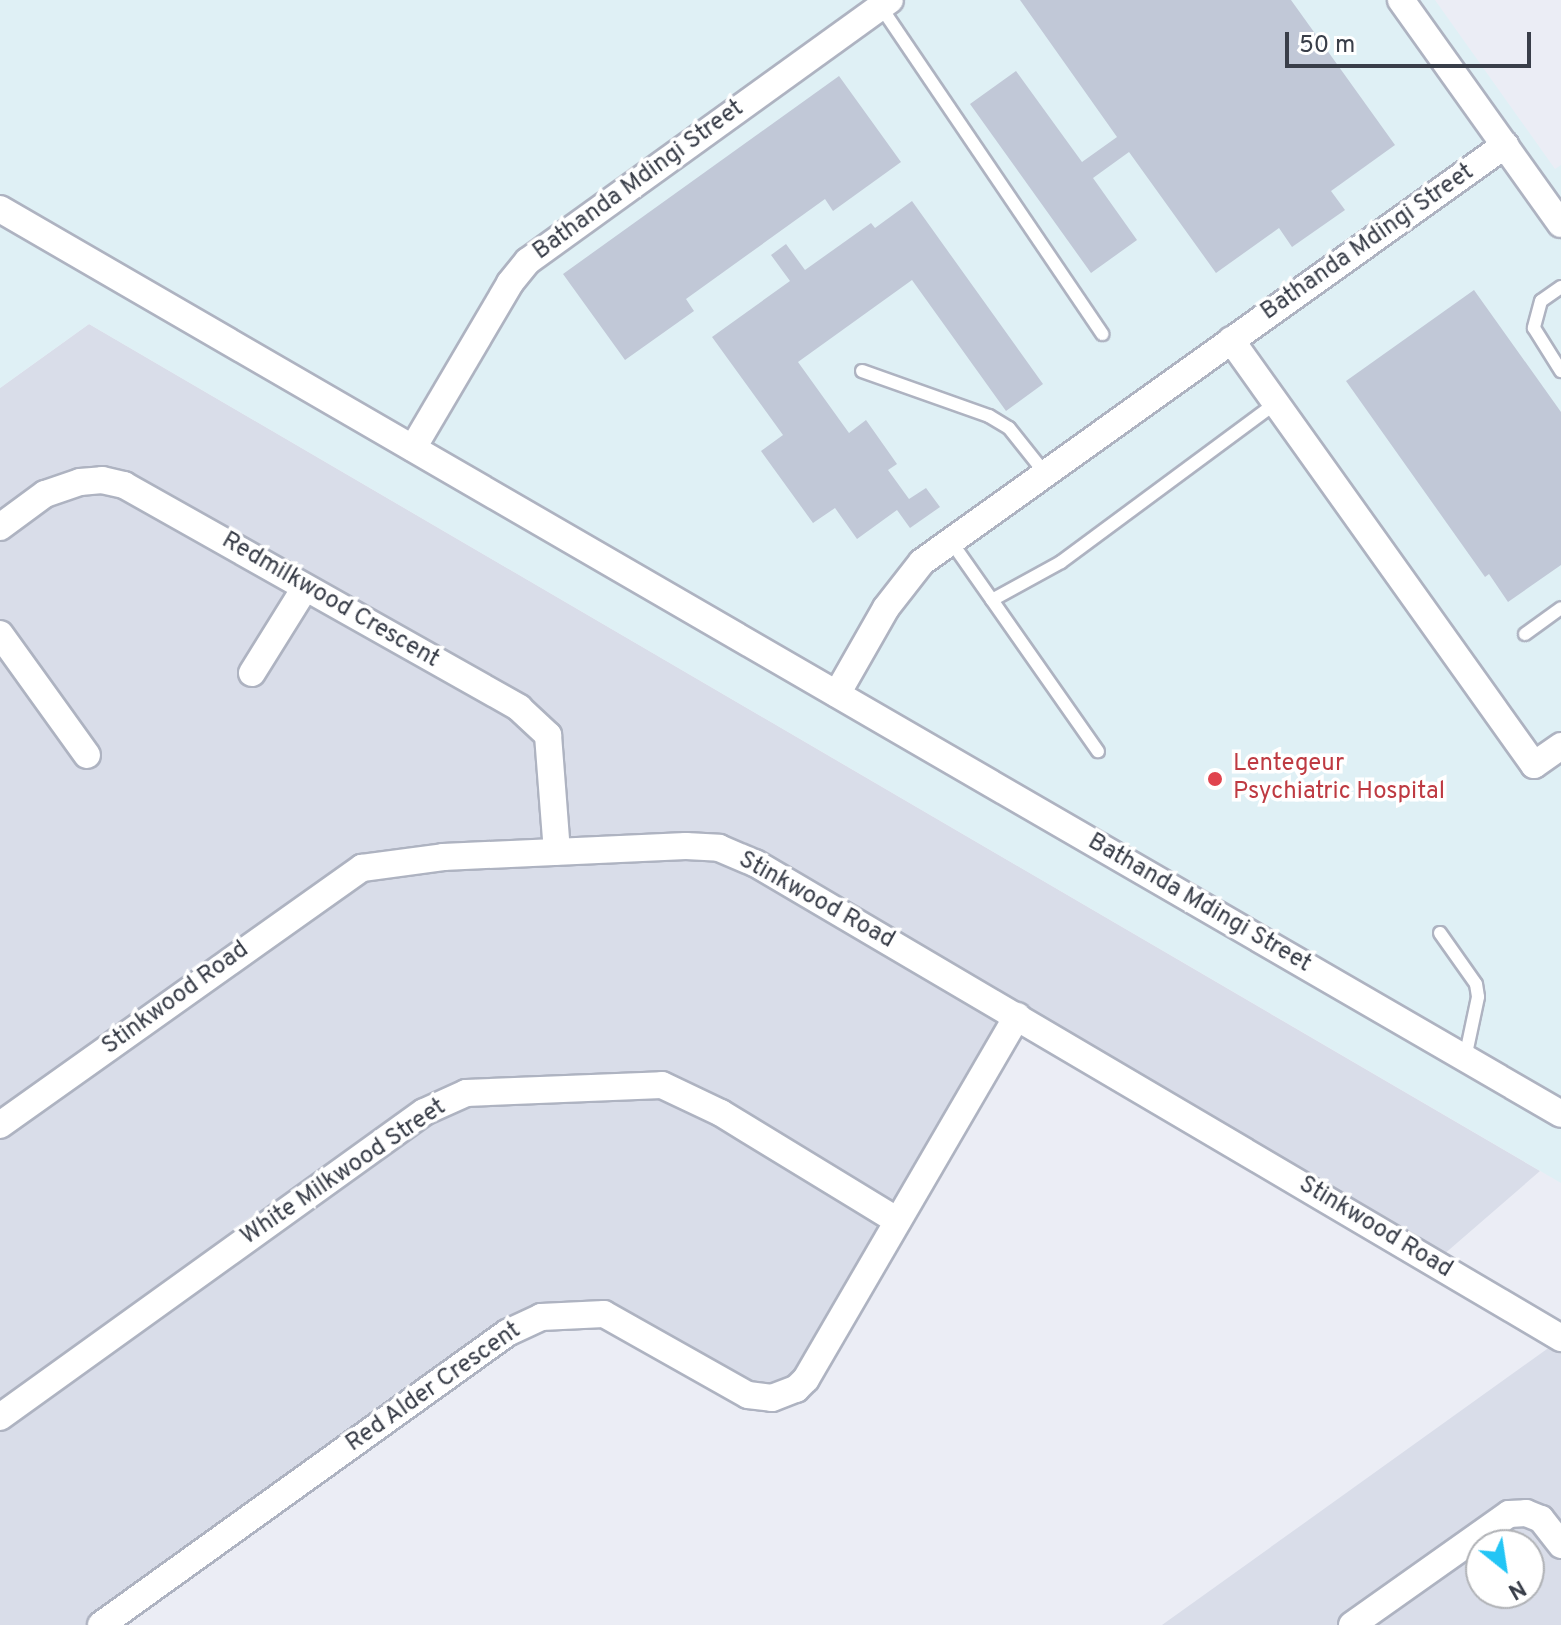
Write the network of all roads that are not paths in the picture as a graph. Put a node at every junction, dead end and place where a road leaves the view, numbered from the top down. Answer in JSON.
{"nodes":[{"id":1,"x":1401,"y":0,"type":"edge"},
{"id":2,"x":885,"y":3,"type":"edge"},
{"id":3,"x":1505,"y":145,"type":"junction"},
{"id":4,"x":0,"y":209,"type":"edge"},
{"id":5,"x":1561,"y":224,"type":"edge"},
{"id":6,"x":1561,"y":287,"type":"edge"},
{"id":7,"x":1102,"y":334,"type":"dead end"},
{"id":8,"x":1231,"y":340,"type":"junction"},
{"id":9,"x":862,"y":371,"type":"dead end"},
{"id":10,"x":1561,"y":371,"type":"edge"},
{"id":11,"x":1276,"y":403,"type":"junction"},
{"id":12,"x":413,"y":448,"type":"junction"},
{"id":13,"x":1044,"y":472,"type":"junction"},
{"id":14,"x":0,"y":527,"type":"edge"},
{"id":15,"x":950,"y":540,"type":"junction"},
{"id":16,"x":305,"y":588,"type":"junction"},
{"id":17,"x":992,"y":600,"type":"junction"},
{"id":18,"x":1561,"y":608,"type":"edge"},
{"id":19,"x":0,"y":634,"type":"edge"},
{"id":20,"x":1525,"y":634,"type":"dead end"},
{"id":21,"x":252,"y":673,"type":"dead end"},
{"id":22,"x":837,"y":694,"type":"junction"},
{"id":23,"x":1561,"y":746,"type":"edge"},
{"id":24,"x":1098,"y":751,"type":"dead end"},
{"id":25,"x":87,"y":755,"type":"dead end"},
{"id":26,"x":557,"y":852,"type":"junction"},
{"id":27,"x":1440,"y":933,"type":"dead end"},
{"id":28,"x":1017,"y":1016,"type":"junction"},
{"id":29,"x":1465,"y":1058,"type":"junction"},
{"id":30,"x":1561,"y":1114,"type":"edge"},
{"id":31,"x":0,"y":1125,"type":"edge"},
{"id":32,"x":898,"y":1221,"type":"junction"},
{"id":33,"x":1561,"y":1338,"type":"edge"},
{"id":34,"x":0,"y":1417,"type":"edge"},
{"id":35,"x":1561,"y":1545,"type":"edge"},
{"id":36,"x":101,"y":1625,"type":"edge"},
{"id":37,"x":1352,"y":1625,"type":"edge"}],
"edges":[{"from":1,"to":3,"type":"street"},
{"from":2,"to":7,"type":"lane"},
{"from":2,"to":12,"type":"street","name":"Bathanda Mdingi Street"},
{"from":3,"to":5,"type":"street"},
{"from":3,"to":8,"type":"street","name":"Bathanda Mdingi Street"},
{"from":4,"to":12,"type":"street","name":"Bathanda Mdingi Street"},
{"from":6,"to":10,"type":"lane"},
{"from":8,"to":11,"type":"street"},
{"from":8,"to":13,"type":"street","name":"Bathanda Mdingi Street"},
{"from":9,"to":13,"type":"lane"},
{"from":11,"to":17,"type":"lane"},
{"from":11,"to":23,"type":"street"},
{"from":12,"to":22,"type":"street","name":"Bathanda Mdingi Street"},
{"from":13,"to":15,"type":"street","name":"Bathanda Mdingi Street"},
{"from":14,"to":16,"type":"street","name":"Redmilkwood Crescent"},
{"from":15,"to":17,"type":"lane"},
{"from":15,"to":22,"type":"street","name":"Bathanda Mdingi Street"},
{"from":16,"to":21,"type":"street"},
{"from":16,"to":26,"type":"street","name":"Redmilkwood Crescent"},
{"from":17,"to":24,"type":"lane"},
{"from":18,"to":20,"type":"lane"},
{"from":19,"to":25,"type":"street"},
{"from":22,"to":29,"type":"street","name":"Bathanda Mdingi Street"},
{"from":26,"to":28,"type":"street","name":"Stinkwood Road"},
{"from":26,"to":31,"type":"street","name":"Stinkwood Road"},
{"from":27,"to":29,"type":"lane"},
{"from":28,"to":32,"type":"street","name":"Red Alder Crescent"},
{"from":28,"to":33,"type":"street","name":"Stinkwood Road"},
{"from":29,"to":30,"type":"street","name":"Bathanda Mdingi Street"},
{"from":32,"to":34,"type":"street","name":"White Milkwood Street"},
{"from":32,"to":36,"type":"street","name":"Red Alder Crescent"},
{"from":35,"to":37,"type":"street"}]}
